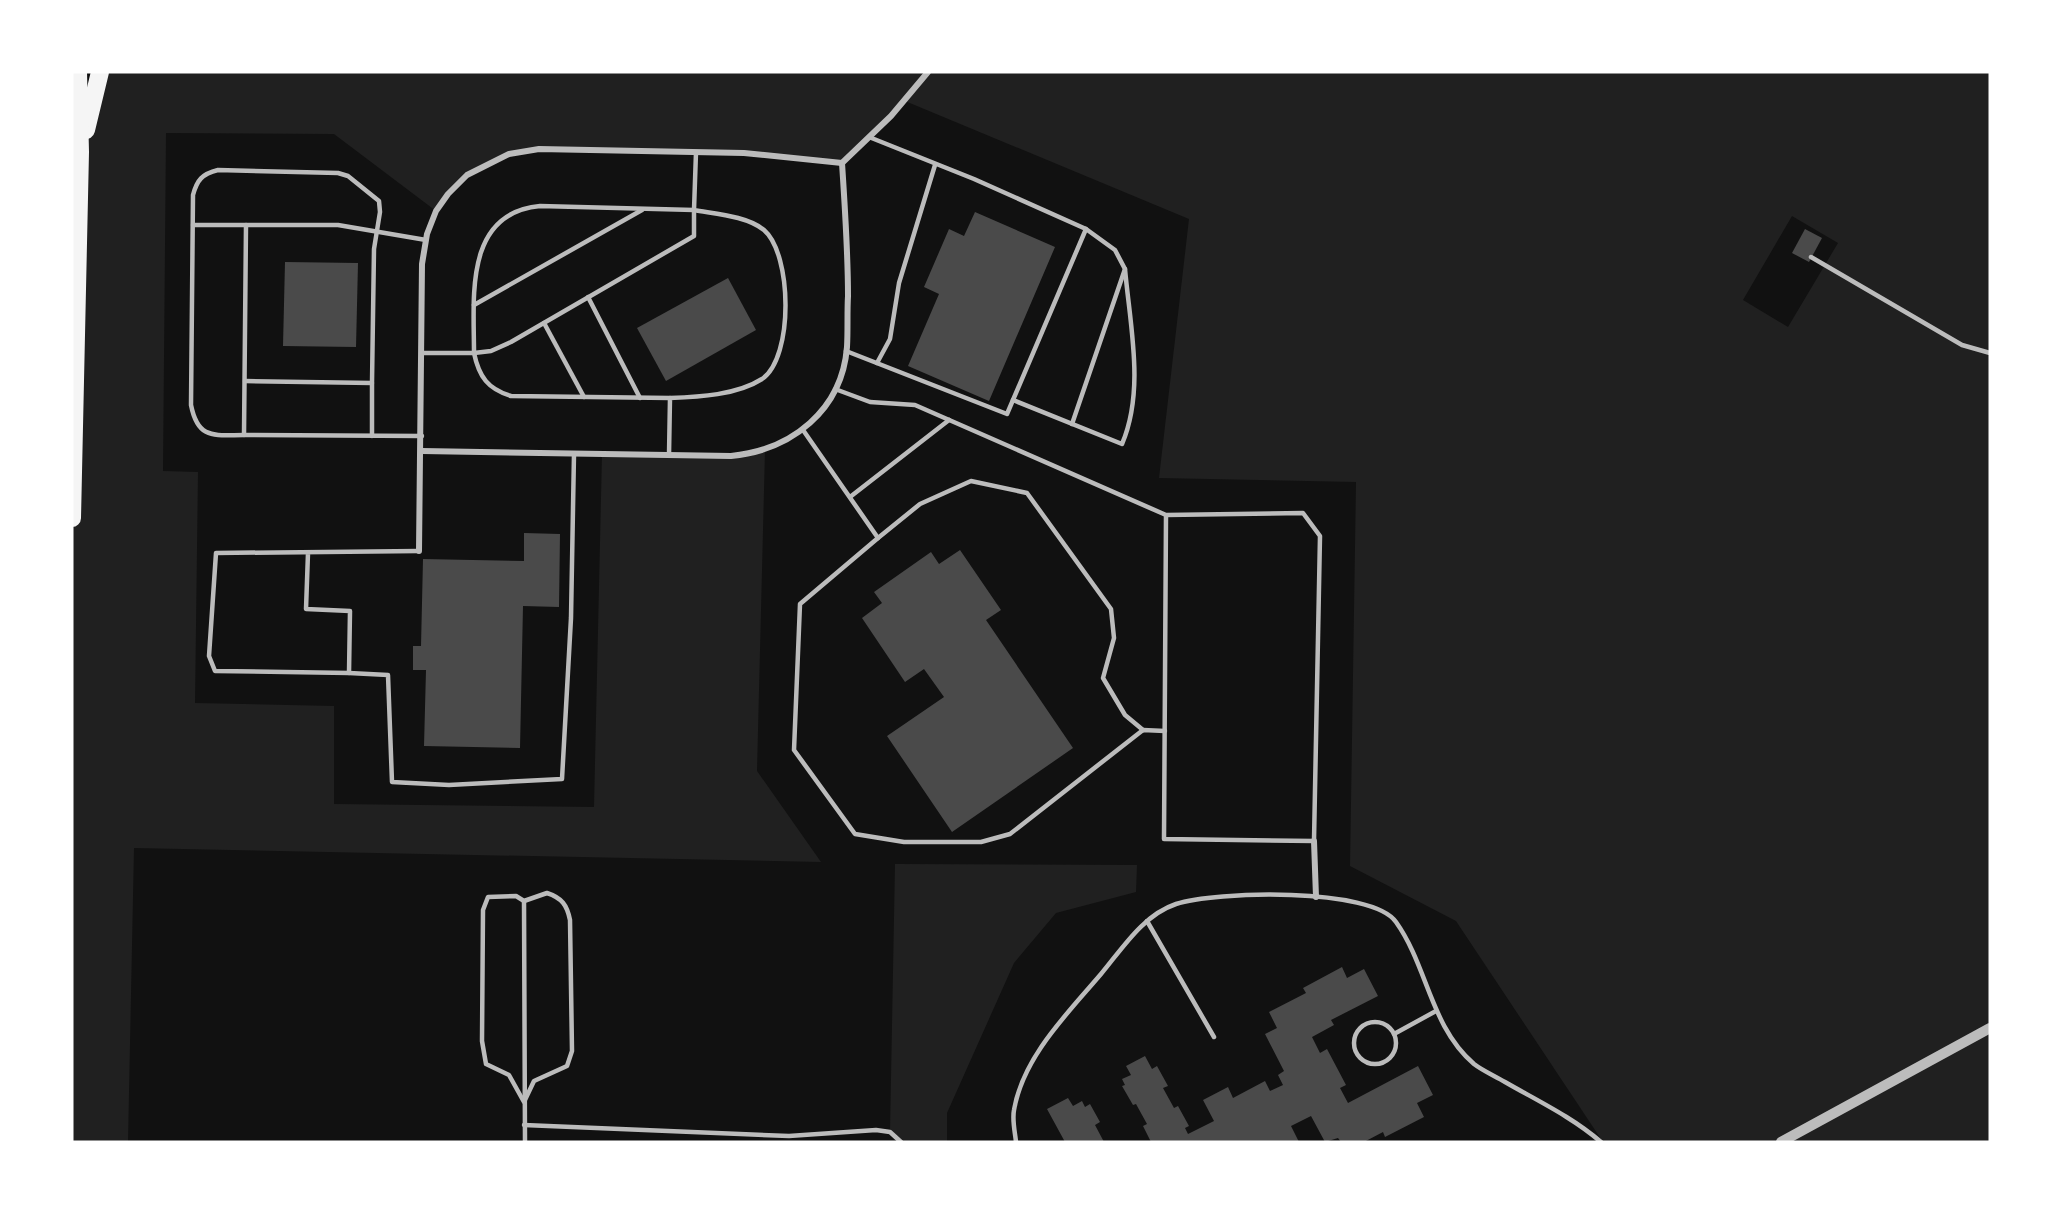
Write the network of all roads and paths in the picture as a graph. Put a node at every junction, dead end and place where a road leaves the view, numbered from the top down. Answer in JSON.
{"nodes":[{"id":1,"x":78,"y":72,"type":"edge"},
{"id":2,"x":100,"y":72,"type":"edge"},
{"id":3,"x":928,"y":72,"type":"edge"},
{"id":4,"x":869,"y":137,"type":"junction"},
{"id":5,"x":80,"y":152,"type":"junction"},
{"id":6,"x":696,"y":152,"type":"junction"},
{"id":7,"x":842,"y":164,"type":"junction"},
{"id":8,"x":935,"y":165,"type":"junction"},
{"id":9,"x":644,"y":209,"type":"junction"},
{"id":10,"x":694,"y":210,"type":"junction"},
{"id":11,"x":193,"y":225,"type":"junction"},
{"id":12,"x":246,"y":225,"type":"junction"},
{"id":13,"x":1086,"y":229,"type":"junction"},
{"id":14,"x":377,"y":231,"type":"junction"},
{"id":15,"x":426,"y":240,"type":"junction"},
{"id":16,"x":1811,"y":257,"type":"dead end"},
{"id":17,"x":1125,"y":269,"type":"junction"},
{"id":18,"x":588,"y":297,"type":"junction"},
{"id":19,"x":474,"y":305,"type":"junction"},
{"id":20,"x":544,"y":323,"type":"junction"},
{"id":21,"x":846,"y":351,"type":"junction"},
{"id":22,"x":422,"y":353,"type":"junction"},
{"id":23,"x":474,"y":353,"type":"junction"},
{"id":24,"x":1990,"y":353,"type":"edge"},
{"id":25,"x":877,"y":363,"type":"junction"},
{"id":26,"x":245,"y":381,"type":"junction"},
{"id":27,"x":372,"y":383,"type":"junction"},
{"id":28,"x":835,"y":388,"type":"junction"},
{"id":29,"x":584,"y":397,"type":"junction"},
{"id":30,"x":640,"y":398,"type":"junction"},
{"id":31,"x":670,"y":398,"type":"junction"},
{"id":32,"x":1013,"y":400,"type":"junction"},
{"id":33,"x":950,"y":420,"type":"junction"},
{"id":34,"x":1072,"y":424,"type":"junction"},
{"id":35,"x":803,"y":430,"type":"junction"},
{"id":36,"x":244,"y":435,"type":"junction"},
{"id":37,"x":372,"y":436,"type":"junction"},
{"id":38,"x":422,"y":436,"type":"junction"},
{"id":39,"x":422,"y":451,"type":"junction"},
{"id":40,"x":574,"y":453,"type":"junction"},
{"id":41,"x":669,"y":455,"type":"junction"},
{"id":42,"x":850,"y":497,"type":"junction"},
{"id":43,"x":1166,"y":515,"type":"junction"},
{"id":44,"x":72,"y":518,"type":"edge"},
{"id":45,"x":878,"y":538,"type":"junction"},
{"id":46,"x":419,"y":550,"type":"joint"},
{"id":47,"x":308,"y":553,"type":"junction"},
{"id":48,"x":349,"y":673,"type":"junction"},
{"id":49,"x":1143,"y":730,"type":"junction"},
{"id":50,"x":1165,"y":731,"type":"junction"},
{"id":51,"x":1314,"y":841,"type":"junction"},
{"id":52,"x":1316,"y":897,"type":"junction"},
{"id":53,"x":524,"y":901,"type":"junction"},
{"id":54,"x":1146,"y":921,"type":"junction"},
{"id":55,"x":1436,"y":1011,"type":"junction"},
{"id":56,"x":1990,"y":1028,"type":"edge"},
{"id":57,"x":1394,"y":1034,"type":"junction"},
{"id":58,"x":1214,"y":1037,"type":"dead end"},
{"id":59,"x":524,"y":1102,"type":"junction"},
{"id":60,"x":524,"y":1125,"type":"junction"},
{"id":61,"x":525,"y":1142,"type":"edge"},
{"id":62,"x":901,"y":1142,"type":"edge"},
{"id":63,"x":1016,"y":1142,"type":"edge"},
{"id":64,"x":1601,"y":1142,"type":"edge"},
{"id":65,"x":1780,"y":1142,"type":"edge"}],
"edges":[{"from":1,"to":5,"type":"highway"},
{"from":2,"to":5,"type":"highway"},
{"from":3,"to":4,"type":"street"},
{"from":4,"to":7,"type":"street"},
{"from":4,"to":8,"type":"lane"},
{"from":5,"to":44,"type":"highway"},
{"from":6,"to":7,"type":"street"},
{"from":6,"to":10,"type":"lane"},
{"from":6,"to":15,"type":"street"},
{"from":7,"to":21,"type":"street"},
{"from":8,"to":13,"type":"lane"},
{"from":8,"to":25,"type":"lane"},
{"from":9,"to":10,"type":"lane"},
{"from":9,"to":19,"type":"lane"},
{"from":9,"to":19,"type":"lane"},
{"from":10,"to":18,"type":"lane"},
{"from":10,"to":31,"type":"lane"},
{"from":11,"to":12,"type":"lane"},
{"from":11,"to":14,"type":"lane"},
{"from":11,"to":36,"type":"lane"},
{"from":12,"to":14,"type":"lane"},
{"from":12,"to":26,"type":"lane"},
{"from":13,"to":17,"type":"lane"},
{"from":13,"to":32,"type":"lane"},
{"from":14,"to":15,"type":"lane"},
{"from":14,"to":27,"type":"lane"},
{"from":15,"to":22,"type":"street"},
{"from":16,"to":24,"type":"lane"},
{"from":17,"to":34,"type":"lane"},
{"from":17,"to":34,"type":"lane"},
{"from":18,"to":20,"type":"lane"},
{"from":18,"to":30,"type":"lane"},
{"from":19,"to":23,"type":"lane"},
{"from":20,"to":23,"type":"lane"},
{"from":20,"to":29,"type":"lane"},
{"from":21,"to":25,"type":"lane"},
{"from":21,"to":28,"type":"street"},
{"from":22,"to":23,"type":"lane"},
{"from":22,"to":38,"type":"street"},
{"from":23,"to":29,"type":"lane"},
{"from":25,"to":32,"type":"lane"},
{"from":26,"to":27,"type":"lane"},
{"from":26,"to":36,"type":"lane"},
{"from":27,"to":37,"type":"lane"},
{"from":28,"to":33,"type":"lane"},
{"from":28,"to":35,"type":"street"},
{"from":29,"to":30,"type":"lane"},
{"from":30,"to":31,"type":"lane"},
{"from":31,"to":41,"type":"lane"},
{"from":32,"to":34,"type":"lane"},
{"from":33,"to":42,"type":"lane"},
{"from":33,"to":43,"type":"lane"},
{"from":35,"to":41,"type":"street"},
{"from":35,"to":42,"type":"lane"},
{"from":36,"to":37,"type":"lane"},
{"from":37,"to":38,"type":"lane"},
{"from":38,"to":39,"type":"street"},
{"from":39,"to":40,"type":"street"},
{"from":39,"to":46,"type":"street"},
{"from":40,"to":41,"type":"street"},
{"from":40,"to":48,"type":"lane"},
{"from":42,"to":45,"type":"lane"},
{"from":43,"to":50,"type":"lane"},
{"from":43,"to":51,"type":"lane"},
{"from":45,"to":49,"type":"lane"},
{"from":45,"to":49,"type":"lane"},
{"from":46,"to":47,"type":"lane"},
{"from":47,"to":48,"type":"lane"},
{"from":47,"to":48,"type":"lane"},
{"from":49,"to":50,"type":"lane"},
{"from":50,"to":51,"type":"lane"},
{"from":51,"to":52,"type":"street"},
{"from":52,"to":54,"type":"lane"},
{"from":52,"to":55,"type":"lane"},
{"from":53,"to":59,"type":"lane"},
{"from":53,"to":59,"type":"lane"},
{"from":53,"to":59,"type":"lane"},
{"from":54,"to":58,"type":"lane"},
{"from":54,"to":63,"type":"lane"},
{"from":55,"to":57,"type":"lane"},
{"from":55,"to":64,"type":"lane"},
{"from":56,"to":65,"type":"street"},
{"from":57,"to":57,"type":"lane"},
{"from":59,"to":60,"type":"lane"},
{"from":60,"to":61,"type":"lane"},
{"from":60,"to":62,"type":"lane"}]}
